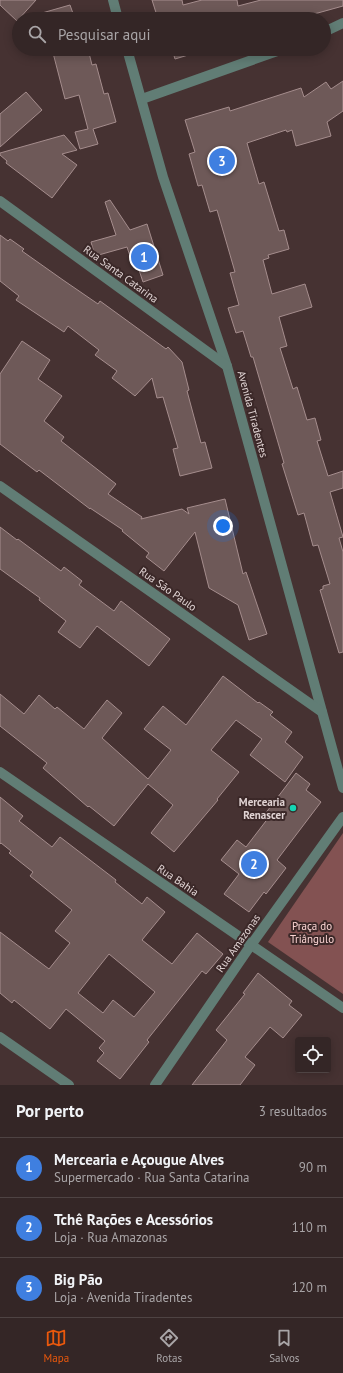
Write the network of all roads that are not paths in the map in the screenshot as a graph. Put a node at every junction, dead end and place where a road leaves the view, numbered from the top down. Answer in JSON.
{"nodes":[{"id":1,"x":113,"y":0,"type":"edge"},
{"id":2,"x":116,"y":12,"type":"edge"},
{"id":3,"x":343,"y":23,"type":"edge"},
{"id":4,"x":331,"y":29,"type":"edge"},
{"id":5,"x":129,"y":56,"type":"edge"},
{"id":6,"x":263,"y":56,"type":"edge"},
{"id":7,"x":142,"y":99,"type":"junction"},
{"id":8,"x":0,"y":201,"type":"edge"},
{"id":9,"x":227,"y":366,"type":"junction"},
{"id":10,"x":0,"y":486,"type":"edge"},
{"id":11,"x":322,"y":712,"type":"junction"},
{"id":12,"x":0,"y":772,"type":"edge"},
{"id":13,"x":343,"y":788,"type":"edge"},
{"id":14,"x":343,"y":817,"type":"edge"},
{"id":15,"x":251,"y":945,"type":"junction"},
{"id":16,"x":343,"y":1008,"type":"edge"},
{"id":17,"x":0,"y":1037,"type":"edge"},
{"id":18,"x":69,"y":1085,"type":"edge"},
{"id":19,"x":155,"y":1085,"type":"edge"}],
"edges":[{"from":1,"to":2,"type":"street"},
{"from":3,"to":4,"type":"street"},
{"from":5,"to":7,"type":"street","name":"Avenida Tiradentes"},
{"from":6,"to":7,"type":"street"},
{"from":7,"to":9,"type":"street","name":"Avenida Tiradentes"},
{"from":8,"to":9,"type":"street","name":"Rua Santa Catarina"},
{"from":9,"to":11,"type":"street","name":"Avenida Tiradentes"},
{"from":10,"to":11,"type":"street","name":"Rua São Paulo"},
{"from":11,"to":13,"type":"street","name":"Avenida Tiradentes"},
{"from":12,"to":15,"type":"street","name":"Rua Bahia"},
{"from":14,"to":15,"type":"street","name":"Rua Amazonas"},
{"from":15,"to":16,"type":"street","name":"Rua Bahia"},
{"from":15,"to":19,"type":"street","name":"Rua Amazonas"},
{"from":17,"to":18,"type":"street"}]}
